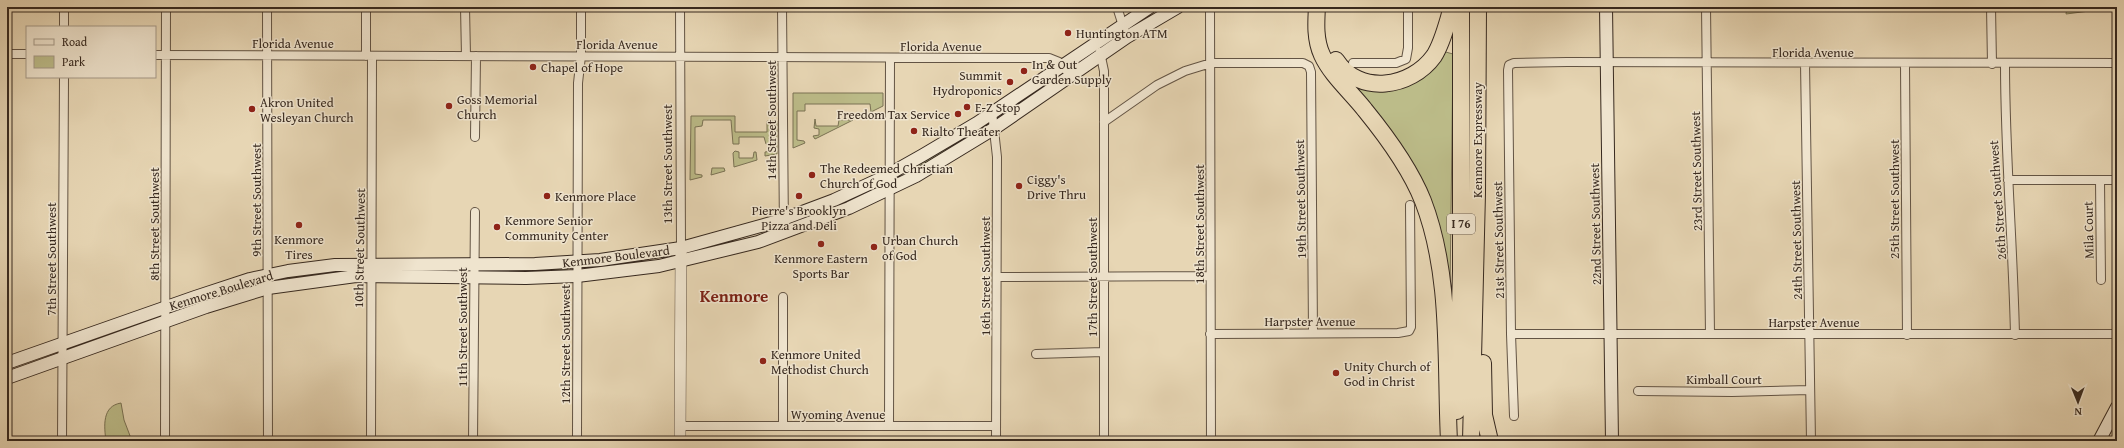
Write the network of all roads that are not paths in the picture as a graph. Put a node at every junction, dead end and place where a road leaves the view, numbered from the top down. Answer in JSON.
{"nodes":[{"id":1,"x":64,"y":7,"type":"edge"},
{"id":2,"x":166,"y":7,"type":"edge"},
{"id":3,"x":267,"y":7,"type":"edge"},
{"id":4,"x":366,"y":7,"type":"edge"},
{"id":5,"x":465,"y":7,"type":"edge"},
{"id":6,"x":580,"y":7,"type":"edge"},
{"id":7,"x":680,"y":7,"type":"edge"},
{"id":8,"x":782,"y":7,"type":"edge"},
{"id":9,"x":1117,"y":7,"type":"edge"},
{"id":10,"x":1150,"y":7,"type":"edge"},
{"id":11,"x":1178,"y":7,"type":"edge"},
{"id":12,"x":1210,"y":7,"type":"edge"},
{"id":13,"x":1317,"y":7,"type":"edge"},
{"id":14,"x":1326,"y":7,"type":"edge"},
{"id":15,"x":1408,"y":7,"type":"edge"},
{"id":16,"x":1452,"y":7,"type":"edge"},
{"id":17,"x":1461,"y":7,"type":"edge"},
{"id":18,"x":1478,"y":7,"type":"edge"},
{"id":19,"x":1606,"y":7,"type":"edge"},
{"id":20,"x":1706,"y":7,"type":"edge"},
{"id":21,"x":1991,"y":7,"type":"edge"},
{"id":22,"x":1122,"y":24,"type":"junction"},
{"id":23,"x":64,"y":26,"type":"edge"},
{"id":24,"x":1127,"y":37,"type":"junction"},
{"id":25,"x":1097,"y":41,"type":"junction"},
{"id":26,"x":7,"y":54,"type":"edge"},
{"id":27,"x":26,"y":54,"type":"edge"},
{"id":28,"x":156,"y":55,"type":"edge"},
{"id":29,"x":166,"y":55,"type":"junction"},
{"id":30,"x":267,"y":55,"type":"junction"},
{"id":31,"x":1101,"y":55,"type":"junction"},
{"id":32,"x":369,"y":56,"type":"junction"},
{"id":33,"x":466,"y":56,"type":"junction"},
{"id":34,"x":476,"y":56,"type":"junction"},
{"id":35,"x":581,"y":56,"type":"junction"},
{"id":36,"x":681,"y":56,"type":"junction"},
{"id":37,"x":783,"y":57,"type":"junction"},
{"id":38,"x":890,"y":58,"type":"junction"},
{"id":39,"x":1211,"y":63,"type":"junction"},
{"id":40,"x":1353,"y":63,"type":"dead end"},
{"id":41,"x":1607,"y":63,"type":"junction"},
{"id":42,"x":1707,"y":63,"type":"junction"},
{"id":43,"x":1805,"y":63,"type":"junction"},
{"id":44,"x":2117,"y":63,"type":"edge"},
{"id":45,"x":1905,"y":64,"type":"junction"},
{"id":46,"x":1992,"y":64,"type":"junction"},
{"id":47,"x":2005,"y":64,"type":"junction"},
{"id":48,"x":1062,"y":65,"type":"junction"},
{"id":49,"x":1509,"y":65,"type":"joint"},
{"id":50,"x":1070,"y":76,"type":"junction"},
{"id":51,"x":64,"y":78,"type":"edge"},
{"id":52,"x":992,"y":112,"type":"junction"},
{"id":53,"x":1104,"y":122,"type":"junction"},
{"id":54,"x":995,"y":128,"type":"junction"},
{"id":55,"x":475,"y":137,"type":"dead end"},
{"id":56,"x":891,"y":173,"type":"junction"},
{"id":57,"x":2008,"y":180,"type":"junction"},
{"id":58,"x":2100,"y":180,"type":"junction"},
{"id":59,"x":2117,"y":180,"type":"edge"},
{"id":60,"x":891,"y":189,"type":"junction"},
{"id":61,"x":1478,"y":193,"type":"junction"},
{"id":62,"x":1410,"y":205,"type":"dead end"},
{"id":63,"x":475,"y":212,"type":"dead end"},
{"id":64,"x":784,"y":219,"type":"junction"},
{"id":65,"x":784,"y":233,"type":"junction"},
{"id":66,"x":681,"y":248,"type":"junction"},
{"id":67,"x":577,"y":262,"type":"junction"},
{"id":68,"x":681,"y":262,"type":"junction"},
{"id":69,"x":474,"y":264,"type":"junction"},
{"id":70,"x":371,"y":270,"type":"junction"},
{"id":71,"x":268,"y":275,"type":"junction"},
{"id":72,"x":577,"y":276,"type":"junction"},
{"id":73,"x":997,"y":276,"type":"junction"},
{"id":74,"x":1104,"y":276,"type":"junction"},
{"id":75,"x":1210,"y":276,"type":"junction"},
{"id":76,"x":474,"y":277,"type":"junction"},
{"id":77,"x":2100,"y":280,"type":"dead end"},
{"id":78,"x":268,"y":288,"type":"junction"},
{"id":79,"x":783,"y":297,"type":"dead end"},
{"id":80,"x":165,"y":307,"type":"junction"},
{"id":81,"x":165,"y":321,"type":"junction"},
{"id":82,"x":1313,"y":333,"type":"junction"},
{"id":83,"x":1610,"y":333,"type":"junction"},
{"id":84,"x":1809,"y":333,"type":"junction"},
{"id":85,"x":1210,"y":334,"type":"junction"},
{"id":86,"x":1511,"y":334,"type":"junction"},
{"id":87,"x":1710,"y":334,"type":"junction"},
{"id":88,"x":2117,"y":334,"type":"edge"},
{"id":89,"x":1907,"y":335,"type":"junction"},
{"id":90,"x":2015,"y":335,"type":"junction"},
{"id":91,"x":63,"y":343,"type":"junction"},
{"id":92,"x":1103,"y":352,"type":"junction"},
{"id":93,"x":1036,"y":354,"type":"dead end"},
{"id":94,"x":63,"y":358,"type":"junction"},
{"id":95,"x":7,"y":363,"type":"edge"},
{"id":96,"x":7,"y":378,"type":"edge"},
{"id":97,"x":1810,"y":390,"type":"junction"},
{"id":98,"x":1638,"y":391,"type":"dead end"},
{"id":99,"x":2115,"y":414,"type":"edge"},
{"id":100,"x":1514,"y":416,"type":"dead end"},
{"id":101,"x":783,"y":425,"type":"junction"},
{"id":102,"x":680,"y":426,"type":"junction"},
{"id":103,"x":889,"y":426,"type":"junction"},
{"id":104,"x":996,"y":426,"type":"junction"},
{"id":105,"x":62,"y":441,"type":"edge"},
{"id":106,"x":165,"y":441,"type":"edge"},
{"id":107,"x":268,"y":441,"type":"edge"},
{"id":108,"x":371,"y":441,"type":"edge"},
{"id":109,"x":473,"y":441,"type":"edge"},
{"id":110,"x":577,"y":441,"type":"edge"},
{"id":111,"x":680,"y":441,"type":"edge"},
{"id":112,"x":996,"y":441,"type":"edge"},
{"id":113,"x":1104,"y":441,"type":"edge"},
{"id":114,"x":1211,"y":441,"type":"edge"},
{"id":115,"x":1449,"y":441,"type":"edge"},
{"id":116,"x":1456,"y":441,"type":"edge"},
{"id":117,"x":1471,"y":441,"type":"edge"},
{"id":118,"x":1490,"y":441,"type":"edge"},
{"id":119,"x":1612,"y":441,"type":"edge"},
{"id":120,"x":1811,"y":441,"type":"edge"},
{"id":121,"x":2100,"y":441,"type":"edge"}],
"edges":[{"from":1,"to":23,"type":"street"},
{"from":2,"to":29,"type":"street","name":"8th Street Southwest"},
{"from":3,"to":30,"type":"street","name":"9th Street Southwest"},
{"from":4,"to":32,"type":"street","name":"10th Street Southwest"},
{"from":5,"to":33,"type":"street"},
{"from":6,"to":35,"type":"street","name":"12th Street Southwest"},
{"from":7,"to":36,"type":"street","name":"13th Street Southwest"},
{"from":8,"to":37,"type":"street","name":"14th Street Southwest"},
{"from":9,"to":22,"type":"street"},
{"from":10,"to":22,"type":"main road","name":"Kenmore Boulevard"},
{"from":11,"to":24,"type":"main road","name":"Kenmore Boulevard"},
{"from":12,"to":39,"type":"street","name":"18th Street Southwest"},
{"from":13,"to":115,"type":"highway"},
{"from":14,"to":16,"type":"highway"},
{"from":15,"to":40,"type":"street"},
{"from":17,"to":116,"type":"highway","name":"Kenmore Expressway","number":"I 76"},
{"from":18,"to":61,"type":"highway","name":"Kenmore Expressway","number":"I 76"},
{"from":19,"to":41,"type":"main road","name":"22nd Street Southwest"},
{"from":20,"to":42,"type":"street","name":"23rd Street Southwest"},
{"from":21,"to":46,"type":"street"},
{"from":22,"to":24,"type":"street"},
{"from":22,"to":25,"type":"main road","name":"Kenmore Boulevard"},
{"from":24,"to":31,"type":"main road","name":"Kenmore Boulevard"},
{"from":25,"to":31,"type":"street","name":"17th Street Southwest"},
{"from":25,"to":48,"type":"main road","name":"Kenmore Boulevard"},
{"from":26,"to":27,"type":"street"},
{"from":28,"to":29,"type":"street","name":"Florida Avenue"},
{"from":29,"to":30,"type":"street","name":"Florida Avenue"},
{"from":29,"to":80,"type":"street","name":"8th Street Southwest"},
{"from":30,"to":32,"type":"street","name":"Florida Avenue"},
{"from":30,"to":71,"type":"street","name":"9th Street Southwest"},
{"from":31,"to":50,"type":"main road","name":"Kenmore Boulevard"},
{"from":31,"to":53,"type":"street","name":"17th Street Southwest"},
{"from":32,"to":33,"type":"street","name":"Florida Avenue"},
{"from":32,"to":70,"type":"street","name":"10th Street Southwest"},
{"from":33,"to":34,"type":"street","name":"Florida Avenue"},
{"from":34,"to":35,"type":"street","name":"Florida Avenue"},
{"from":34,"to":55,"type":"street"},
{"from":35,"to":36,"type":"street","name":"Florida Avenue"},
{"from":35,"to":67,"type":"street","name":"12th Street Southwest"},
{"from":36,"to":37,"type":"street","name":"Florida Avenue"},
{"from":36,"to":66,"type":"street","name":"13th Street Southwest"},
{"from":37,"to":38,"type":"street","name":"Florida Avenue"},
{"from":37,"to":64,"type":"street","name":"14th Street Southwest"},
{"from":38,"to":48,"type":"street","name":"Florida Avenue"},
{"from":38,"to":56,"type":"street"},
{"from":39,"to":53,"type":"street"},
{"from":39,"to":75,"type":"street","name":"18th Street Southwest"},
{"from":39,"to":82,"type":"street","name":"19th Street Southwest"},
{"from":41,"to":42,"type":"street","name":"Florida Avenue"},
{"from":41,"to":49,"type":"street","name":"Florida Avenue"},
{"from":41,"to":83,"type":"main road","name":"22nd Street Southwest"},
{"from":42,"to":43,"type":"street","name":"Florida Avenue"},
{"from":42,"to":87,"type":"street","name":"23rd Street Southwest"},
{"from":43,"to":45,"type":"street","name":"Florida Avenue"},
{"from":43,"to":84,"type":"street","name":"24th Street Southwest"},
{"from":44,"to":47,"type":"street","name":"Florida Avenue"},
{"from":45,"to":46,"type":"street","name":"Florida Avenue"},
{"from":45,"to":89,"type":"street","name":"25th Street Southwest"},
{"from":46,"to":47,"type":"street","name":"Florida Avenue"},
{"from":47,"to":57,"type":"street","name":"26th Street Southwest"},
{"from":48,"to":50,"type":"street"},
{"from":48,"to":52,"type":"main road","name":"Kenmore Boulevard"},
{"from":49,"to":86,"type":"street","name":"21st Street Southwest"},
{"from":50,"to":54,"type":"main road","name":"Kenmore Boulevard"},
{"from":51,"to":91,"type":"street","name":"7th Street Southwest"},
{"from":52,"to":54,"type":"street","name":"16th Street Southwest"},
{"from":52,"to":56,"type":"main road","name":"Kenmore Boulevard"},
{"from":53,"to":74,"type":"street","name":"17th Street Southwest"},
{"from":54,"to":60,"type":"main road","name":"Kenmore Boulevard"},
{"from":54,"to":73,"type":"street","name":"16th Street Southwest"},
{"from":56,"to":60,"type":"street"},
{"from":56,"to":64,"type":"main road","name":"Kenmore Boulevard"},
{"from":57,"to":58,"type":"street"},
{"from":57,"to":90,"type":"street","name":"26th Street Southwest"},
{"from":58,"to":59,"type":"street"},
{"from":58,"to":77,"type":"street","name":"Mila Court"},
{"from":60,"to":65,"type":"main road","name":"Kenmore Boulevard"},
{"from":60,"to":103,"type":"street"},
{"from":61,"to":117,"type":"highway","name":"Kenmore Expressway","number":"I 76"},
{"from":61,"to":118,"type":"highway"},
{"from":62,"to":82,"type":"street","name":"Harpster Avenue"},
{"from":63,"to":69,"type":"street","name":"11th Street Southwest"},
{"from":64,"to":65,"type":"street","name":"14th Street Southwest"},
{"from":64,"to":66,"type":"main road","name":"Kenmore Boulevard"},
{"from":65,"to":68,"type":"main road","name":"Kenmore Boulevard"},
{"from":66,"to":67,"type":"main road","name":"Kenmore Boulevard"},
{"from":66,"to":68,"type":"street","name":"13th Street Southwest"},
{"from":67,"to":69,"type":"main road","name":"Kenmore Boulevard"},
{"from":67,"to":72,"type":"street","name":"12th Street Southwest"},
{"from":68,"to":72,"type":"main road","name":"Kenmore Boulevard"},
{"from":68,"to":102,"type":"street","name":"13th Street Southwest"},
{"from":69,"to":70,"type":"main road","name":"Kenmore Boulevard"},
{"from":69,"to":76,"type":"street","name":"11th Street Southwest"},
{"from":70,"to":71,"type":"main road","name":"Kenmore Boulevard"},
{"from":70,"to":76,"type":"main road","name":"Kenmore Boulevard"},
{"from":70,"to":78,"type":"main road","name":"Kenmore Boulevard"},
{"from":70,"to":108,"type":"street","name":"10th Street Southwest"},
{"from":71,"to":78,"type":"street","name":"9th Street Southwest"},
{"from":71,"to":80,"type":"main road","name":"Kenmore Boulevard"},
{"from":72,"to":76,"type":"main road","name":"Kenmore Boulevard"},
{"from":72,"to":110,"type":"street","name":"12th Street Southwest"},
{"from":73,"to":74,"type":"street"},
{"from":73,"to":104,"type":"street","name":"16th Street Southwest"},
{"from":74,"to":75,"type":"street"},
{"from":74,"to":92,"type":"street","name":"17th Street Southwest"},
{"from":75,"to":85,"type":"street","name":"18th Street Southwest"},
{"from":76,"to":109,"type":"street","name":"11th Street Southwest"},
{"from":78,"to":81,"type":"main road","name":"Kenmore Boulevard"},
{"from":78,"to":107,"type":"street","name":"9th Street Southwest"},
{"from":79,"to":101,"type":"street"},
{"from":80,"to":81,"type":"street","name":"8th Street Southwest"},
{"from":80,"to":91,"type":"main road","name":"Kenmore Boulevard"},
{"from":81,"to":94,"type":"main road","name":"Kenmore Boulevard"},
{"from":81,"to":106,"type":"street","name":"8th Street Southwest"},
{"from":82,"to":85,"type":"street","name":"Harpster Avenue"},
{"from":83,"to":86,"type":"street","name":"Harpster Avenue"},
{"from":83,"to":87,"type":"street","name":"Harpster Avenue"},
{"from":83,"to":119,"type":"main road","name":"22nd Street Southwest"},
{"from":84,"to":87,"type":"street","name":"Harpster Avenue"},
{"from":84,"to":89,"type":"street","name":"Harpster Avenue"},
{"from":84,"to":97,"type":"street","name":"24th Street Southwest"},
{"from":85,"to":114,"type":"street","name":"18th Street Southwest"},
{"from":86,"to":100,"type":"street","name":"21st Street Southwest"},
{"from":88,"to":90,"type":"street","name":"Harpster Avenue"},
{"from":89,"to":90,"type":"street","name":"Harpster Avenue"},
{"from":91,"to":94,"type":"street","name":"7th Street Southwest"},
{"from":91,"to":95,"type":"main road","name":"Kenmore Boulevard"},
{"from":92,"to":93,"type":"street"},
{"from":92,"to":113,"type":"street","name":"17th Street Southwest"},
{"from":94,"to":96,"type":"main road","name":"Kenmore Boulevard"},
{"from":94,"to":105,"type":"street","name":"7th Street Southwest"},
{"from":97,"to":98,"type":"street","name":"Kimball Court"},
{"from":97,"to":120,"type":"street","name":"24th Street Southwest"},
{"from":99,"to":121,"type":"main road"},
{"from":101,"to":102,"type":"street","name":"Wyoming Avenue"},
{"from":101,"to":103,"type":"street","name":"Wyoming Avenue"},
{"from":102,"to":111,"type":"street","name":"13th Street Southwest"},
{"from":103,"to":104,"type":"street","name":"Wyoming Avenue"},
{"from":104,"to":112,"type":"street","name":"16th Street Southwest"}]}
